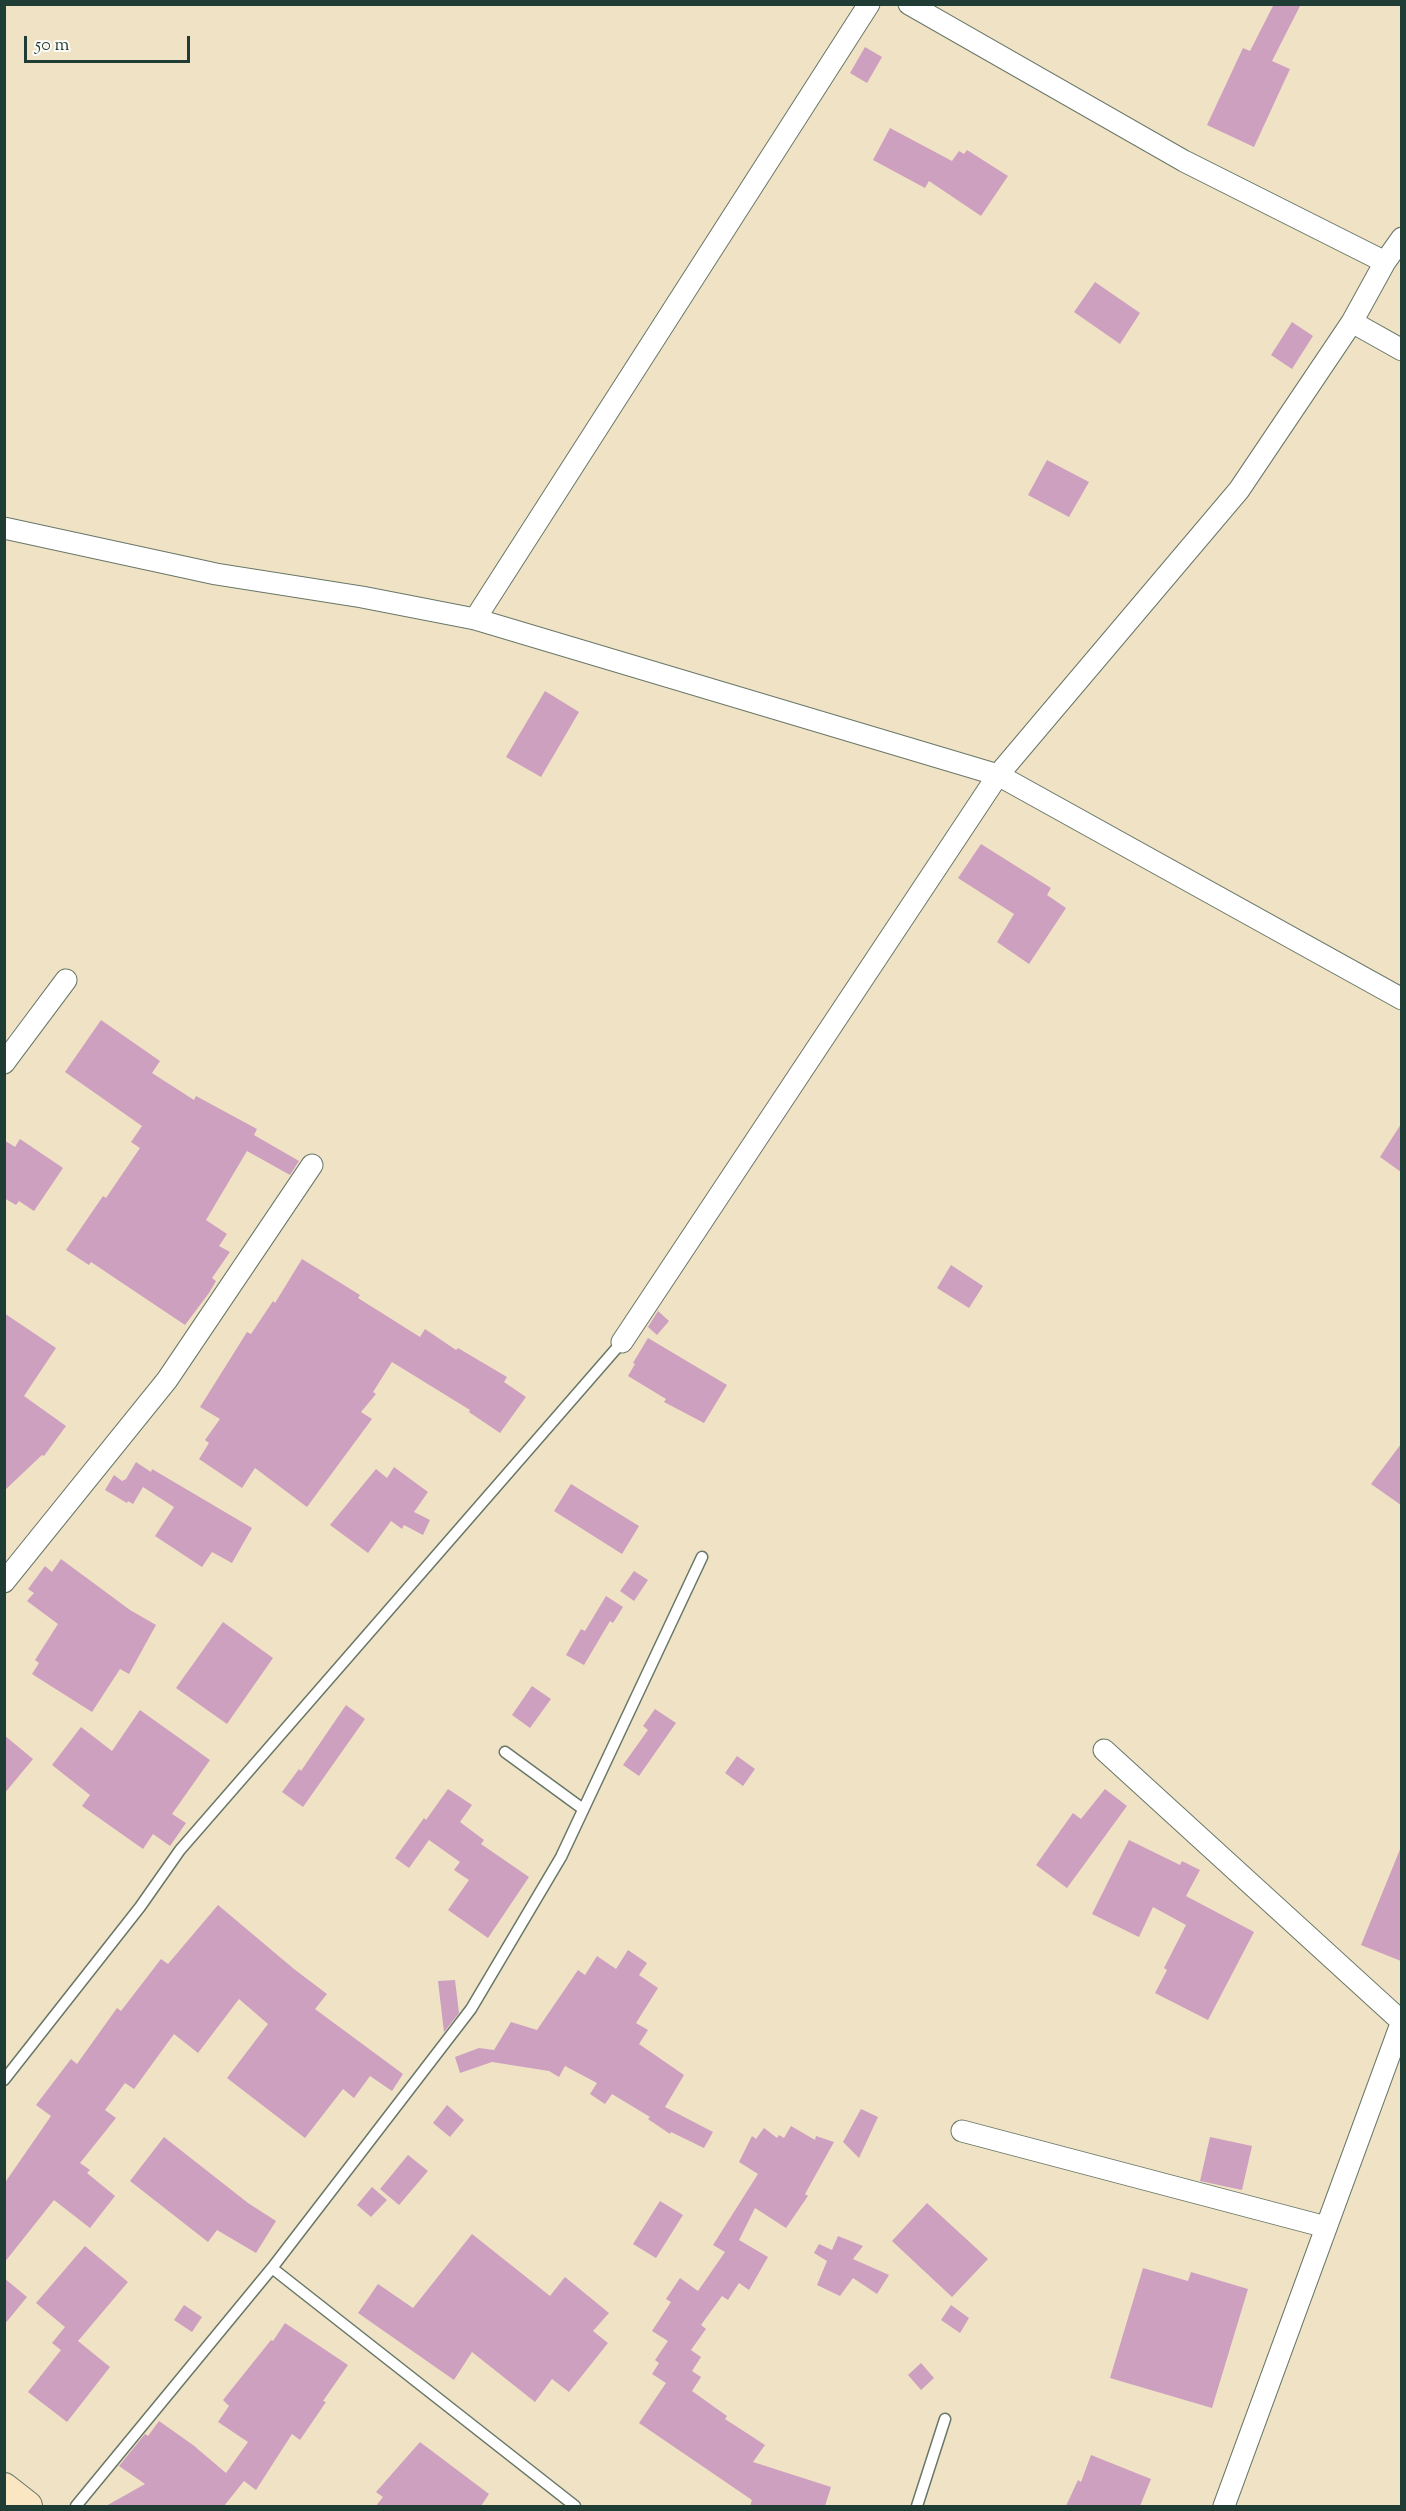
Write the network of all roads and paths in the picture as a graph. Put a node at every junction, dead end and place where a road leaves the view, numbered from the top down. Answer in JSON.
{"nodes":[{"id":1,"x":869,"y":4,"type":"edge"},
{"id":2,"x":909,"y":4,"type":"edge"},
{"id":3,"x":1401,"y":238,"type":"edge"},
{"id":4,"x":1385,"y":262,"type":"junction"},
{"id":5,"x":1352,"y":322,"type":"junction"},
{"id":6,"x":1401,"y":350,"type":"edge"},
{"id":7,"x":4,"y":528,"type":"edge"},
{"id":8,"x":475,"y":619,"type":"junction"},
{"id":9,"x":998,"y":775,"type":"junction"},
{"id":10,"x":66,"y":980,"type":"dead end"},
{"id":11,"x":1401,"y":999,"type":"edge"},
{"id":12,"x":4,"y":1063,"type":"edge"},
{"id":13,"x":312,"y":1165,"type":"dead end"},
{"id":14,"x":622,"y":1342,"type":"joint"},
{"id":15,"x":702,"y":1557,"type":"dead end"},
{"id":16,"x":4,"y":1581,"type":"edge"},
{"id":17,"x":1104,"y":1750,"type":"dead end"},
{"id":18,"x":505,"y":1752,"type":"dead end"},
{"id":19,"x":583,"y":1809,"type":"junction"},
{"id":20,"x":1401,"y":2021,"type":"edge"},
{"id":21,"x":4,"y":2080,"type":"edge"},
{"id":22,"x":962,"y":2131,"type":"dead end"},
{"id":23,"x":1326,"y":2227,"type":"junction"},
{"id":24,"x":272,"y":2268,"type":"junction"},
{"id":25,"x":945,"y":2419,"type":"dead end"},
{"id":26,"x":4,"y":2488,"type":"edge"},
{"id":27,"x":27,"y":2506,"type":"edge"},
{"id":28,"x":76,"y":2506,"type":"edge"},
{"id":29,"x":575,"y":2506,"type":"edge"},
{"id":30,"x":917,"y":2506,"type":"edge"},
{"id":31,"x":1224,"y":2506,"type":"edge"}],
"edges":[{"from":1,"to":8,"type":"street"},
{"from":2,"to":4,"type":"street"},
{"from":3,"to":4,"type":"street"},
{"from":4,"to":5,"type":"street"},
{"from":5,"to":6,"type":"street"},
{"from":5,"to":9,"type":"street"},
{"from":7,"to":8,"type":"street"},
{"from":8,"to":9,"type":"street"},
{"from":9,"to":11,"type":"street"},
{"from":9,"to":14,"type":"street"},
{"from":10,"to":12,"type":"street"},
{"from":13,"to":16,"type":"street"},
{"from":14,"to":21,"type":"lane"},
{"from":15,"to":19,"type":"lane"},
{"from":17,"to":20,"type":"street"},
{"from":18,"to":19,"type":"lane"},
{"from":19,"to":24,"type":"lane"},
{"from":20,"to":23,"type":"street"},
{"from":22,"to":23,"type":"street"},
{"from":23,"to":31,"type":"street"},
{"from":24,"to":28,"type":"lane"},
{"from":24,"to":29,"type":"lane"},
{"from":25,"to":30,"type":"lane"},
{"from":26,"to":27,"type":"main road"}]}
